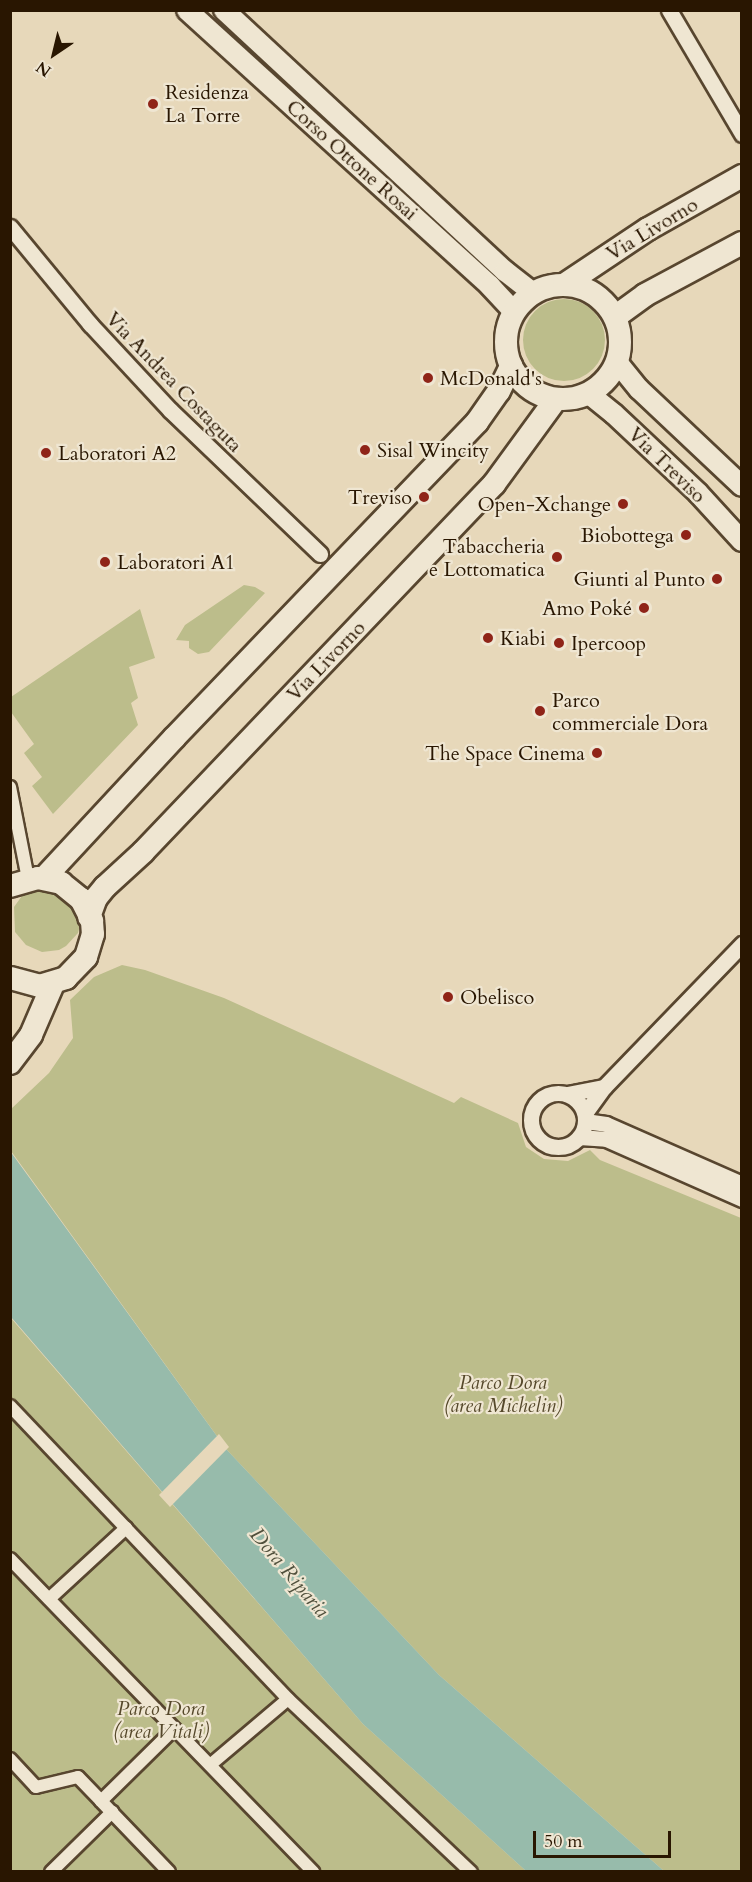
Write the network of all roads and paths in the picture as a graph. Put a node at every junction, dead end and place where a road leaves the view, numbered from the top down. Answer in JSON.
{"nodes":[{"id":1,"x":187,"y":10,"type":"edge"},
{"id":2,"x":224,"y":10,"type":"edge"},
{"id":3,"x":669,"y":10,"type":"edge"},
{"id":4,"x":741,"y":134,"type":"edge"},
{"id":5,"x":741,"y":176,"type":"edge"},
{"id":6,"x":10,"y":227,"type":"edge"},
{"id":7,"x":741,"y":243,"type":"edge"},
{"id":8,"x":564,"y":285,"type":"junction"},
{"id":9,"x":533,"y":293,"type":"junction"},
{"id":10,"x":513,"y":312,"type":"junction"},
{"id":11,"x":615,"y":317,"type":"junction"},
{"id":12,"x":617,"y":362,"type":"junction"},
{"id":13,"x":511,"y":366,"type":"junction"},
{"id":14,"x":588,"y":393,"type":"junction"},
{"id":15,"x":556,"y":399,"type":"junction"},
{"id":16,"x":741,"y":486,"type":"edge"},
{"id":17,"x":741,"y":541,"type":"edge"},
{"id":18,"x":320,"y":554,"type":"dead end"},
{"id":19,"x":10,"y":787,"type":"edge"},
{"id":20,"x":28,"y":881,"type":"edge"},
{"id":21,"x":89,"y":917,"type":"junction"},
{"id":22,"x":741,"y":944,"type":"edge"},
{"id":23,"x":10,"y":978,"type":"edge"},
{"id":24,"x":53,"y":984,"type":"junction"},
{"id":25,"x":10,"y":1064,"type":"edge"},
{"id":26,"x":604,"y":1087,"type":"junction"},
{"id":27,"x":567,"y":1094,"type":"junction"},
{"id":28,"x":585,"y":1117,"type":"junction"},
{"id":29,"x":579,"y":1137,"type":"junction"},
{"id":30,"x":741,"y":1184,"type":"edge"},
{"id":31,"x":741,"y":1199,"type":"edge"},
{"id":32,"x":10,"y":1406,"type":"edge"},
{"id":33,"x":126,"y":1528,"type":"junction"},
{"id":34,"x":10,"y":1559,"type":"edge"},
{"id":35,"x":49,"y":1599,"type":"junction"},
{"id":36,"x":288,"y":1699,"type":"junction"},
{"id":37,"x":174,"y":1729,"type":"junction"},
{"id":38,"x":10,"y":1759,"type":"edge"},
{"id":39,"x":210,"y":1766,"type":"junction"},
{"id":40,"x":101,"y":1801,"type":"junction"},
{"id":41,"x":112,"y":1812,"type":"junction"},
{"id":42,"x":51,"y":1872,"type":"edge"},
{"id":43,"x":169,"y":1872,"type":"edge"},
{"id":44,"x":313,"y":1872,"type":"edge"},
{"id":45,"x":471,"y":1872,"type":"edge"}],
"edges":[{"from":1,"to":10,"type":"street","name":"Corso Ottone Rosai"},
{"from":2,"to":9,"type":"street","name":"Corso Ottone Rosai"},
{"from":3,"to":4,"type":"street"},
{"from":5,"to":8,"type":"main road","name":"Via Livorno"},
{"from":6,"to":18,"type":"street","name":"Via Andrea Costaguta"},
{"from":7,"to":11,"type":"main road"},
{"from":8,"to":9,"type":"main road"},
{"from":8,"to":11,"type":"main road"},
{"from":9,"to":10,"type":"main road"},
{"from":10,"to":13,"type":"main road"},
{"from":11,"to":12,"type":"main road"},
{"from":12,"to":14,"type":"main road"},
{"from":12,"to":16,"type":"street","name":"Via Treviso"},
{"from":13,"to":15,"type":"main road"},
{"from":13,"to":20,"type":"main road"},
{"from":14,"to":15,"type":"main road"},
{"from":14,"to":17,"type":"street","name":"Via Treviso"},
{"from":15,"to":21,"type":"main road","name":"Via Livorno"},
{"from":19,"to":20,"type":"street"},
{"from":20,"to":21,"type":"main road"},
{"from":21,"to":24,"type":"main road"},
{"from":22,"to":26,"type":"street"},
{"from":23,"to":24,"type":"main road"},
{"from":24,"to":25,"type":"main road"},
{"from":26,"to":27,"type":"street"},
{"from":26,"to":28,"type":"street"},
{"from":27,"to":28,"type":"street"},
{"from":27,"to":29,"type":"street"},
{"from":28,"to":29,"type":"street"},
{"from":28,"to":30,"type":"street"},
{"from":29,"to":31,"type":"street"},
{"from":32,"to":33,"type":"street"},
{"from":33,"to":35,"type":"street"},
{"from":33,"to":36,"type":"street"},
{"from":34,"to":35,"type":"street"},
{"from":35,"to":37,"type":"street"},
{"from":36,"to":39,"type":"street"},
{"from":36,"to":45,"type":"street"},
{"from":37,"to":39,"type":"street"},
{"from":37,"to":40,"type":"street"},
{"from":38,"to":40,"type":"street"},
{"from":39,"to":44,"type":"street"},
{"from":40,"to":41,"type":"street"},
{"from":41,"to":42,"type":"street"},
{"from":41,"to":43,"type":"street"}]}
